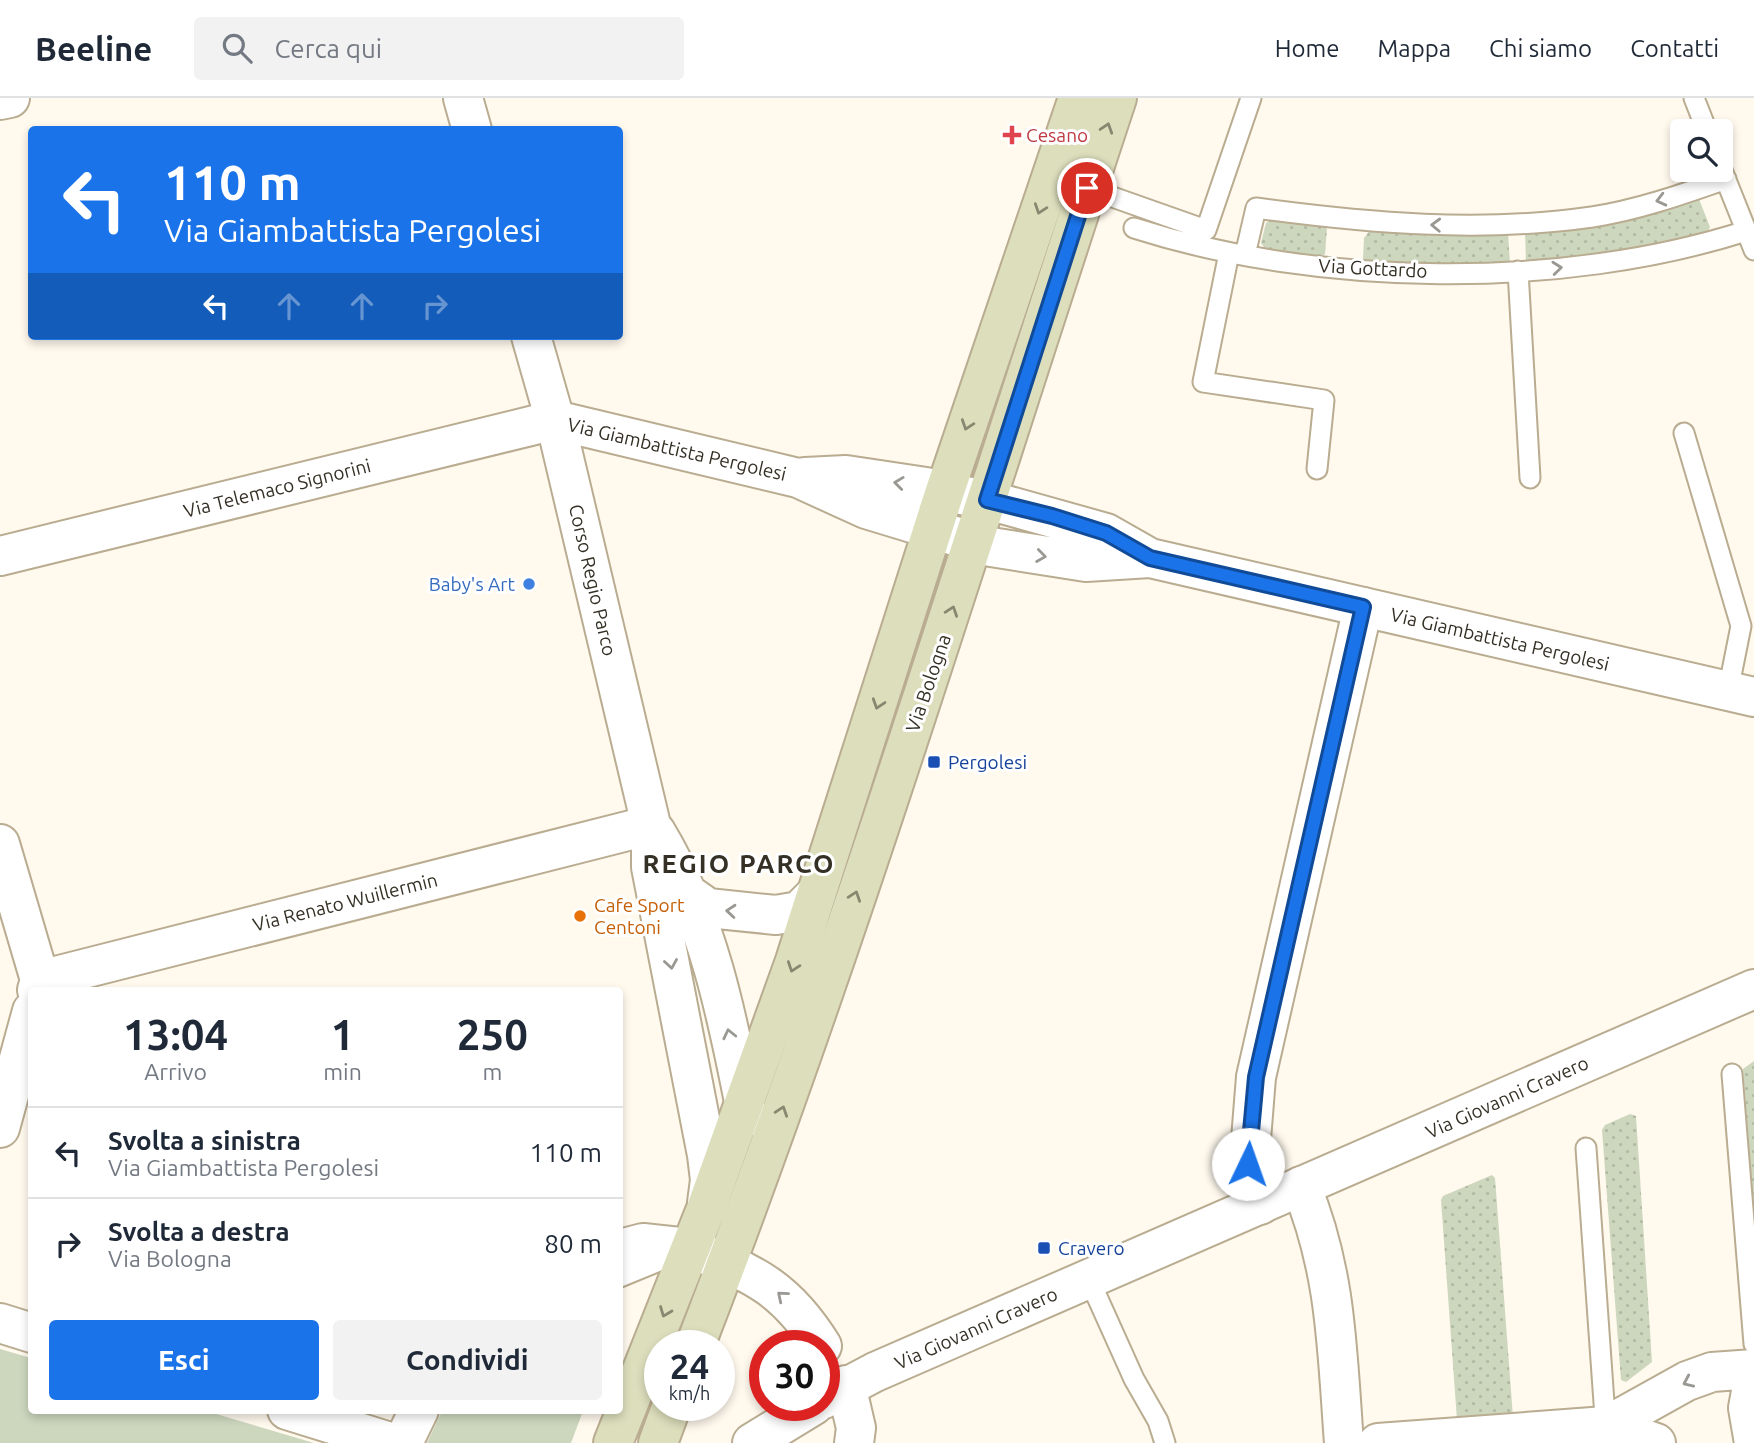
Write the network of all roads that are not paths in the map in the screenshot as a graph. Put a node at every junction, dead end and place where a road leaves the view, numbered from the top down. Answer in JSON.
{"nodes":[{"id":1,"x":10,"y":98,"type":"edge"},
{"id":2,"x":463,"y":98,"type":"edge"},
{"id":3,"x":1117,"y":98,"type":"edge"},
{"id":4,"x":1251,"y":98,"type":"edge"},
{"id":5,"x":1694,"y":98,"type":"edge"},
{"id":6,"x":0,"y":100,"type":"edge"},
{"id":7,"x":1072,"y":104,"type":"edge"},
{"id":8,"x":1702,"y":119,"type":"edge"},
{"id":9,"x":471,"y":126,"type":"edge"},
{"id":10,"x":1703,"y":182,"type":"edge"},
{"id":11,"x":1728,"y":182,"type":"edge"},
{"id":12,"x":1087,"y":188,"type":"junction"},
{"id":13,"x":1747,"y":219,"type":"edge"},
{"id":14,"x":1134,"y":228,"type":"dead end"},
{"id":15,"x":1754,"y":250,"type":"edge"},
{"id":16,"x":1237,"y":254,"type":"junction"},
{"id":17,"x":1518,"y":271,"type":"junction"},
{"id":18,"x":532,"y":340,"type":"edge"},
{"id":19,"x":555,"y":420,"type":"junction"},
{"id":20,"x":1684,"y":433,"type":"dead end"},
{"id":21,"x":1317,"y":469,"type":"dead end"},
{"id":22,"x":798,"y":478,"type":"junction"},
{"id":23,"x":1530,"y":478,"type":"dead end"},
{"id":24,"x":945,"y":491,"type":"junction"},
{"id":25,"x":987,"y":500,"type":"junction"},
{"id":26,"x":933,"y":531,"type":"junction"},
{"id":27,"x":974,"y":543,"type":"junction"},
{"id":28,"x":0,"y":556,"type":"edge"},
{"id":29,"x":1150,"y":558,"type":"junction"},
{"id":30,"x":1363,"y":607,"type":"junction"},
{"id":31,"x":1741,"y":694,"type":"edge"},
{"id":32,"x":651,"y":825,"type":"junction"},
{"id":33,"x":0,"y":844,"type":"edge"},
{"id":34,"x":688,"y":894,"type":"junction"},
{"id":35,"x":816,"y":894,"type":"junction"},
{"id":36,"x":34,"y":987,"type":"edge"},
{"id":37,"x":61,"y":987,"type":"edge"},
{"id":38,"x":1754,"y":989,"type":"edge"},
{"id":39,"x":28,"y":1024,"type":"edge"},
{"id":40,"x":1732,"y":1074,"type":"dead end"},
{"id":41,"x":744,"y":1100,"type":"junction"},
{"id":42,"x":0,"y":1128,"type":"edge"},
{"id":43,"x":1586,"y":1149,"type":"dead end"},
{"id":44,"x":1301,"y":1186,"type":"junction"},
{"id":45,"x":751,"y":1199,"type":"junction"},
{"id":46,"x":1260,"y":1205,"type":"junction"},
{"id":47,"x":706,"y":1209,"type":"junction"},
{"id":48,"x":623,"y":1248,"type":"edge"},
{"id":49,"x":690,"y":1248,"type":"junction"},
{"id":50,"x":726,"y":1264,"type":"junction"},
{"id":51,"x":623,"y":1276,"type":"edge"},
{"id":52,"x":1089,"y":1279,"type":"junction"},
{"id":53,"x":0,"y":1323,"type":"edge"},
{"id":54,"x":701,"y":1330,"type":"edge"},
{"id":55,"x":812,"y":1330,"type":"edge"},
{"id":56,"x":28,"y":1332,"type":"edge"},
{"id":57,"x":1754,"y":1344,"type":"edge"},
{"id":58,"x":1754,"y":1370,"type":"edge"},
{"id":59,"x":1754,"y":1375,"type":"edge"},
{"id":60,"x":840,"y":1390,"type":"edge"},
{"id":61,"x":840,"y":1401,"type":"edge"},
{"id":62,"x":300,"y":1414,"type":"edge"},
{"id":63,"x":417,"y":1414,"type":"edge"},
{"id":64,"x":666,"y":1421,"type":"edge"},
{"id":65,"x":788,"y":1421,"type":"edge"},
{"id":66,"x":1606,"y":1435,"type":"edge"},
{"id":67,"x":393,"y":1443,"type":"edge"},
{"id":68,"x":403,"y":1443,"type":"edge"},
{"id":69,"x":613,"y":1443,"type":"edge"},
{"id":70,"x":657,"y":1443,"type":"edge"},
{"id":71,"x":752,"y":1443,"type":"edge"},
{"id":72,"x":855,"y":1443,"type":"edge"},
{"id":73,"x":1165,"y":1443,"type":"edge"},
{"id":74,"x":1344,"y":1443,"type":"edge"},
{"id":75,"x":1378,"y":1443,"type":"edge"},
{"id":76,"x":1656,"y":1443,"type":"edge"},
{"id":77,"x":1754,"y":1443,"type":"edge"}],
"edges":[{"from":1,"to":6,"type":"street"},
{"from":2,"to":9,"type":"street"},
{"from":12,"to":3,"type":"main road","name":"Via Bologna","one_way":true},
{"from":4,"to":12,"type":"lane"},
{"from":5,"to":8,"type":"lane"},
{"from":7,"to":24,"type":"main road","one_way":true},
{"from":10,"to":16,"type":"lane","one_way":true},
{"from":11,"to":13,"type":"lane"},
{"from":12,"to":25,"type":"main road","name":"Via Bologna"},
{"from":13,"to":15,"type":"lane"},
{"from":17,"to":13,"type":"lane","name":"Via Gottardo","one_way":true},
{"from":14,"to":16,"type":"lane","name":"Via Gottardo"},
{"from":16,"to":17,"type":"lane","name":"Via Gottardo"},
{"from":16,"to":21,"type":"lane"},
{"from":17,"to":23,"type":"lane"},
{"from":18,"to":19,"type":"street","name":"Corso Regio Parco"},
{"from":19,"to":22,"type":"street","name":"Via Giambattista Pergolesi"},
{"from":19,"to":28,"type":"street","name":"Via Telemaco Signorini"},
{"from":19,"to":32,"type":"street","name":"Corso Regio Parco"},
{"from":20,"to":31,"type":"lane","name":"Via Giambattista Pergolesi"},
{"from":24,"to":22,"type":"street","name":"Via Giambattista Pergolesi","one_way":true},
{"from":22,"to":26,"type":"street","name":"Via Giambattista Pergolesi"},
{"from":24,"to":25,"type":"street","name":"Via Giambattista Pergolesi"},
{"from":24,"to":26,"type":"main road"},
{"from":25,"to":27,"type":"main road","name":"Via Bologna"},
{"from":25,"to":29,"type":"street","name":"Via Giambattista Pergolesi"},
{"from":26,"to":27,"type":"street","name":"Via Giambattista Pergolesi"},
{"from":26,"to":35,"type":"main road","one_way":true},
{"from":27,"to":29,"type":"street","name":"Via Giambattista Pergolesi","one_way":true},
{"from":45,"to":27,"type":"main road","name":"Via Bologna","one_way":true},
{"from":29,"to":30,"type":"street","name":"Via Giambattista Pergolesi"},
{"from":30,"to":31,"type":"street","name":"Via Giambattista Pergolesi"},
{"from":30,"to":46,"type":"street"},
{"from":32,"to":34,"type":"street","name":"Corso Regio Parco"},
{"from":32,"to":37,"type":"street","name":"Via Renato Wuillermin"},
{"from":32,"to":47,"type":"street","name":"Corso Regio Parco","one_way":true},
{"from":33,"to":36,"type":"street"},
{"from":35,"to":34,"type":"street","one_way":true},
{"from":41,"to":34,"type":"street","name":"Corso Regio Parco","one_way":true},
{"from":35,"to":41,"type":"main road","one_way":true},
{"from":38,"to":44,"type":"street","name":"Via Giovanni Cravero"},
{"from":39,"to":42,"type":"street"},
{"from":40,"to":57,"type":"lane"},
{"from":41,"to":45,"type":"street","name":"Corso Regio Parco"},
{"from":41,"to":47,"type":"main road"},
{"from":43,"to":66,"type":"lane"},
{"from":44,"to":46,"type":"street","name":"Via Giovanni Cravero"},
{"from":44,"to":74,"type":"street"},
{"from":45,"to":50,"type":"main road","name":"Via Bologna"},
{"from":46,"to":52,"type":"street","name":"Via Giovanni Cravero"},
{"from":47,"to":49,"type":"main road"},
{"from":48,"to":49,"type":"street"},
{"from":49,"to":50,"type":"street"},
{"from":49,"to":51,"type":"lane"},
{"from":49,"to":69,"type":"main road","one_way":true},
{"from":50,"to":54,"type":"main road","name":"Via Bologna"},
{"from":55,"to":50,"type":"street","one_way":true},
{"from":52,"to":60,"type":"street","name":"Via Giovanni Cravero"},
{"from":52,"to":73,"type":"lane"},
{"from":53,"to":56,"type":"street"},
{"from":58,"to":66,"type":"street","one_way":true},
{"from":59,"to":77,"type":"street"},
{"from":61,"to":72,"type":"street"},
{"from":62,"to":67,"type":"street"},
{"from":63,"to":68,"type":"street"},
{"from":64,"to":70,"type":"main road"},
{"from":65,"to":71,"type":"street"},
{"from":66,"to":75,"type":"street"},
{"from":66,"to":76,"type":"street"}]}
